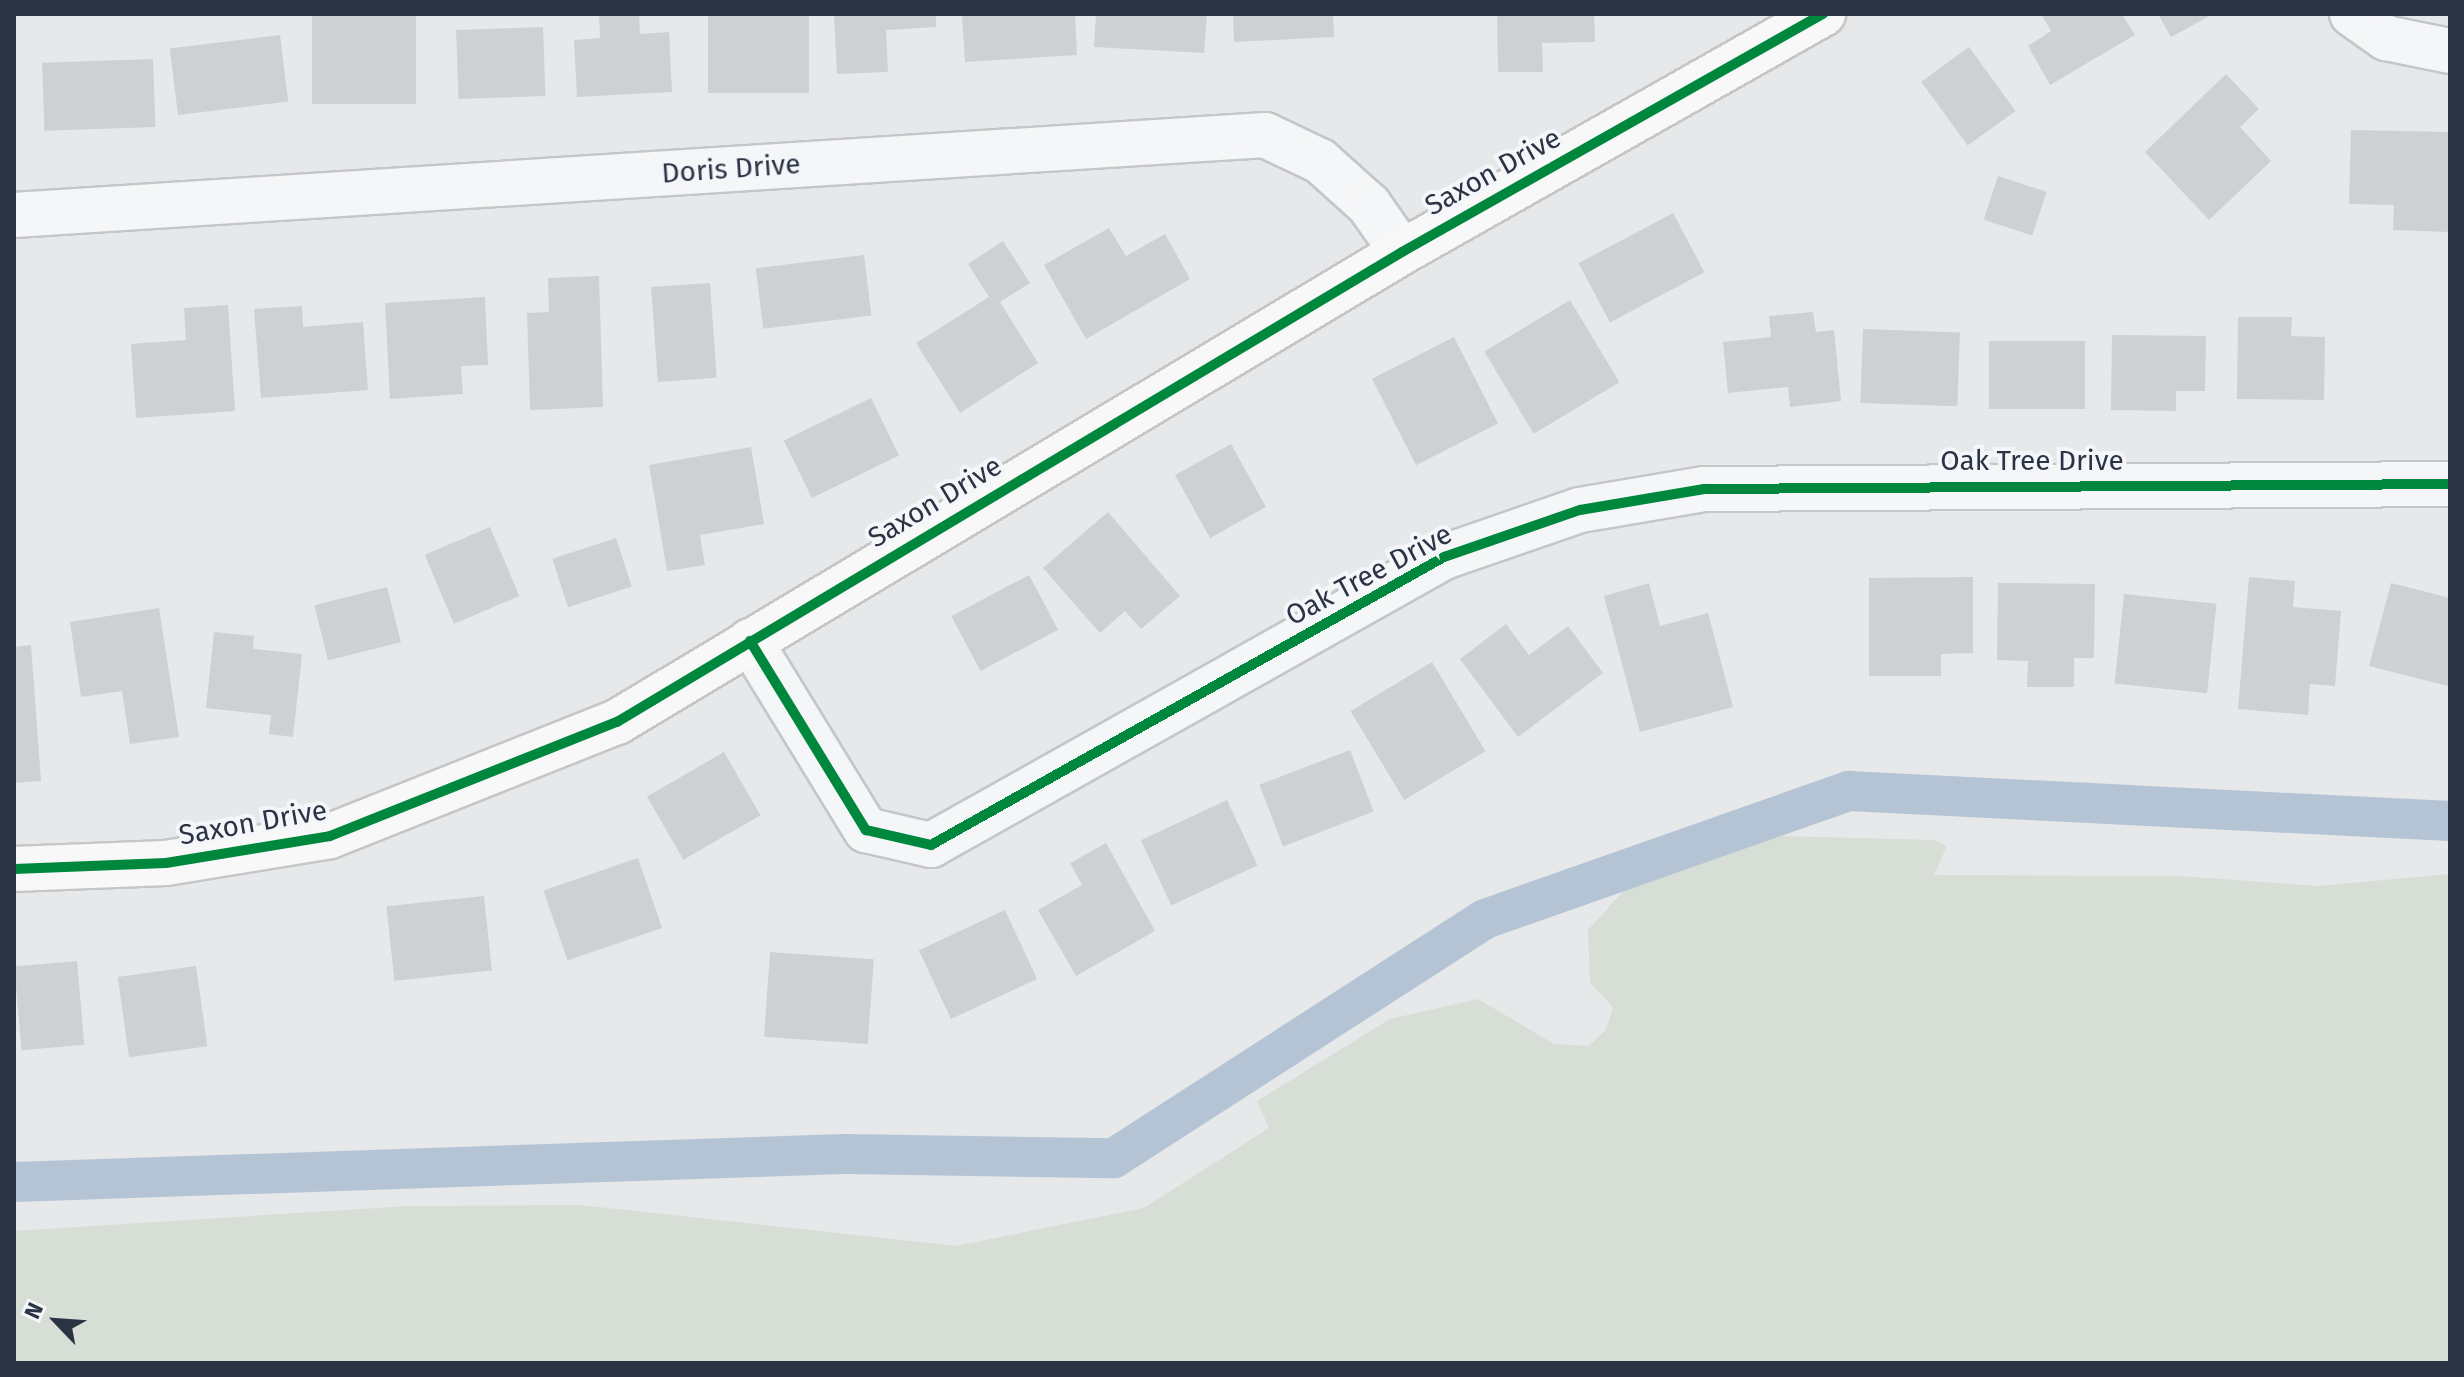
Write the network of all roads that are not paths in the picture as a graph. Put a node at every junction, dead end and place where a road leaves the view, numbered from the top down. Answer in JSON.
{"nodes":[{"id":1,"x":1823,"y":14,"type":"edge"},
{"id":2,"x":2352,"y":14,"type":"edge"},
{"id":3,"x":2450,"y":51,"type":"edge"},
{"id":4,"x":14,"y":215,"type":"edge"},
{"id":5,"x":1402,"y":252,"type":"junction"},
{"id":6,"x":2450,"y":484,"type":"edge"},
{"id":7,"x":750,"y":641,"type":"junction"},
{"id":8,"x":14,"y":869,"type":"edge"}],
"edges":[{"from":1,"to":5,"type":"street","name":"Saxon Drive"},
{"from":2,"to":3,"type":"street"},
{"from":4,"to":5,"type":"street","name":"Doris Drive"},
{"from":5,"to":7,"type":"street","name":"Saxon Drive"},
{"from":6,"to":7,"type":"street","name":"Oak Tree Drive"},
{"from":7,"to":8,"type":"street","name":"Saxon Drive"}]}
